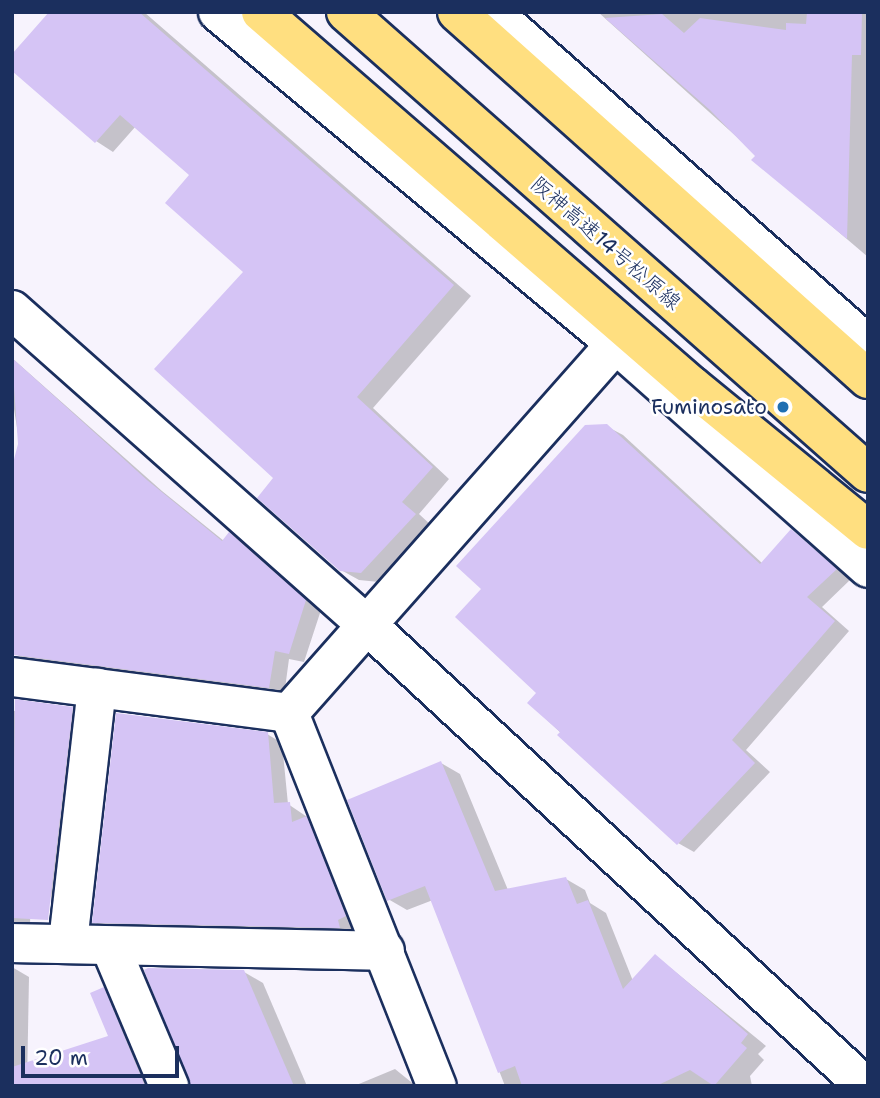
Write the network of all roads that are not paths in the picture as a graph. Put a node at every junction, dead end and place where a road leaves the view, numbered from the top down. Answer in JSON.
{"nodes":[{"id":1,"x":218,"y":12,"type":"edge"},
{"id":2,"x":261,"y":12,"type":"edge"},
{"id":3,"x":346,"y":12,"type":"edge"},
{"id":4,"x":457,"y":12,"type":"edge"},
{"id":5,"x":492,"y":12,"type":"edge"},
{"id":6,"x":12,"y":310,"type":"edge"},
{"id":7,"x":616,"y":344,"type":"junction"},
{"id":8,"x":868,"y":345,"type":"edge"},
{"id":9,"x":868,"y":379,"type":"edge"},
{"id":10,"x":868,"y":473,"type":"edge"},
{"id":11,"x":868,"y":530,"type":"edge"},
{"id":12,"x":868,"y":568,"type":"edge"},
{"id":13,"x":365,"y":623,"type":"junction"},
{"id":14,"x":12,"y":677,"type":"edge"},
{"id":15,"x":97,"y":688,"type":"junction"},
{"id":16,"x":289,"y":713,"type":"junction"},
{"id":17,"x":12,"y":943,"type":"edge"},
{"id":18,"x":68,"y":943,"type":"junction"},
{"id":19,"x":110,"y":946,"type":"junction"},
{"id":20,"x":385,"y":951,"type":"junction"},
{"id":21,"x":169,"y":1086,"type":"edge"},
{"id":22,"x":437,"y":1086,"type":"edge"},
{"id":23,"x":865,"y":1086,"type":"edge"}],
"edges":[{"from":1,"to":7,"type":"street"},
{"from":2,"to":11,"type":"highway"},
{"from":3,"to":10,"type":"highway","name":"阪神高速14号松原線"},
{"from":4,"to":9,"type":"highway"},
{"from":5,"to":8,"type":"street"},
{"from":6,"to":13,"type":"street"},
{"from":7,"to":12,"type":"street"},
{"from":7,"to":13,"type":"street"},
{"from":13,"to":16,"type":"street"},
{"from":13,"to":23,"type":"street"},
{"from":14,"to":15,"type":"street"},
{"from":15,"to":16,"type":"street"},
{"from":15,"to":18,"type":"street"},
{"from":16,"to":20,"type":"street"},
{"from":17,"to":18,"type":"street"},
{"from":18,"to":19,"type":"street"},
{"from":19,"to":20,"type":"street"},
{"from":19,"to":21,"type":"street"},
{"from":20,"to":22,"type":"street"}]}
